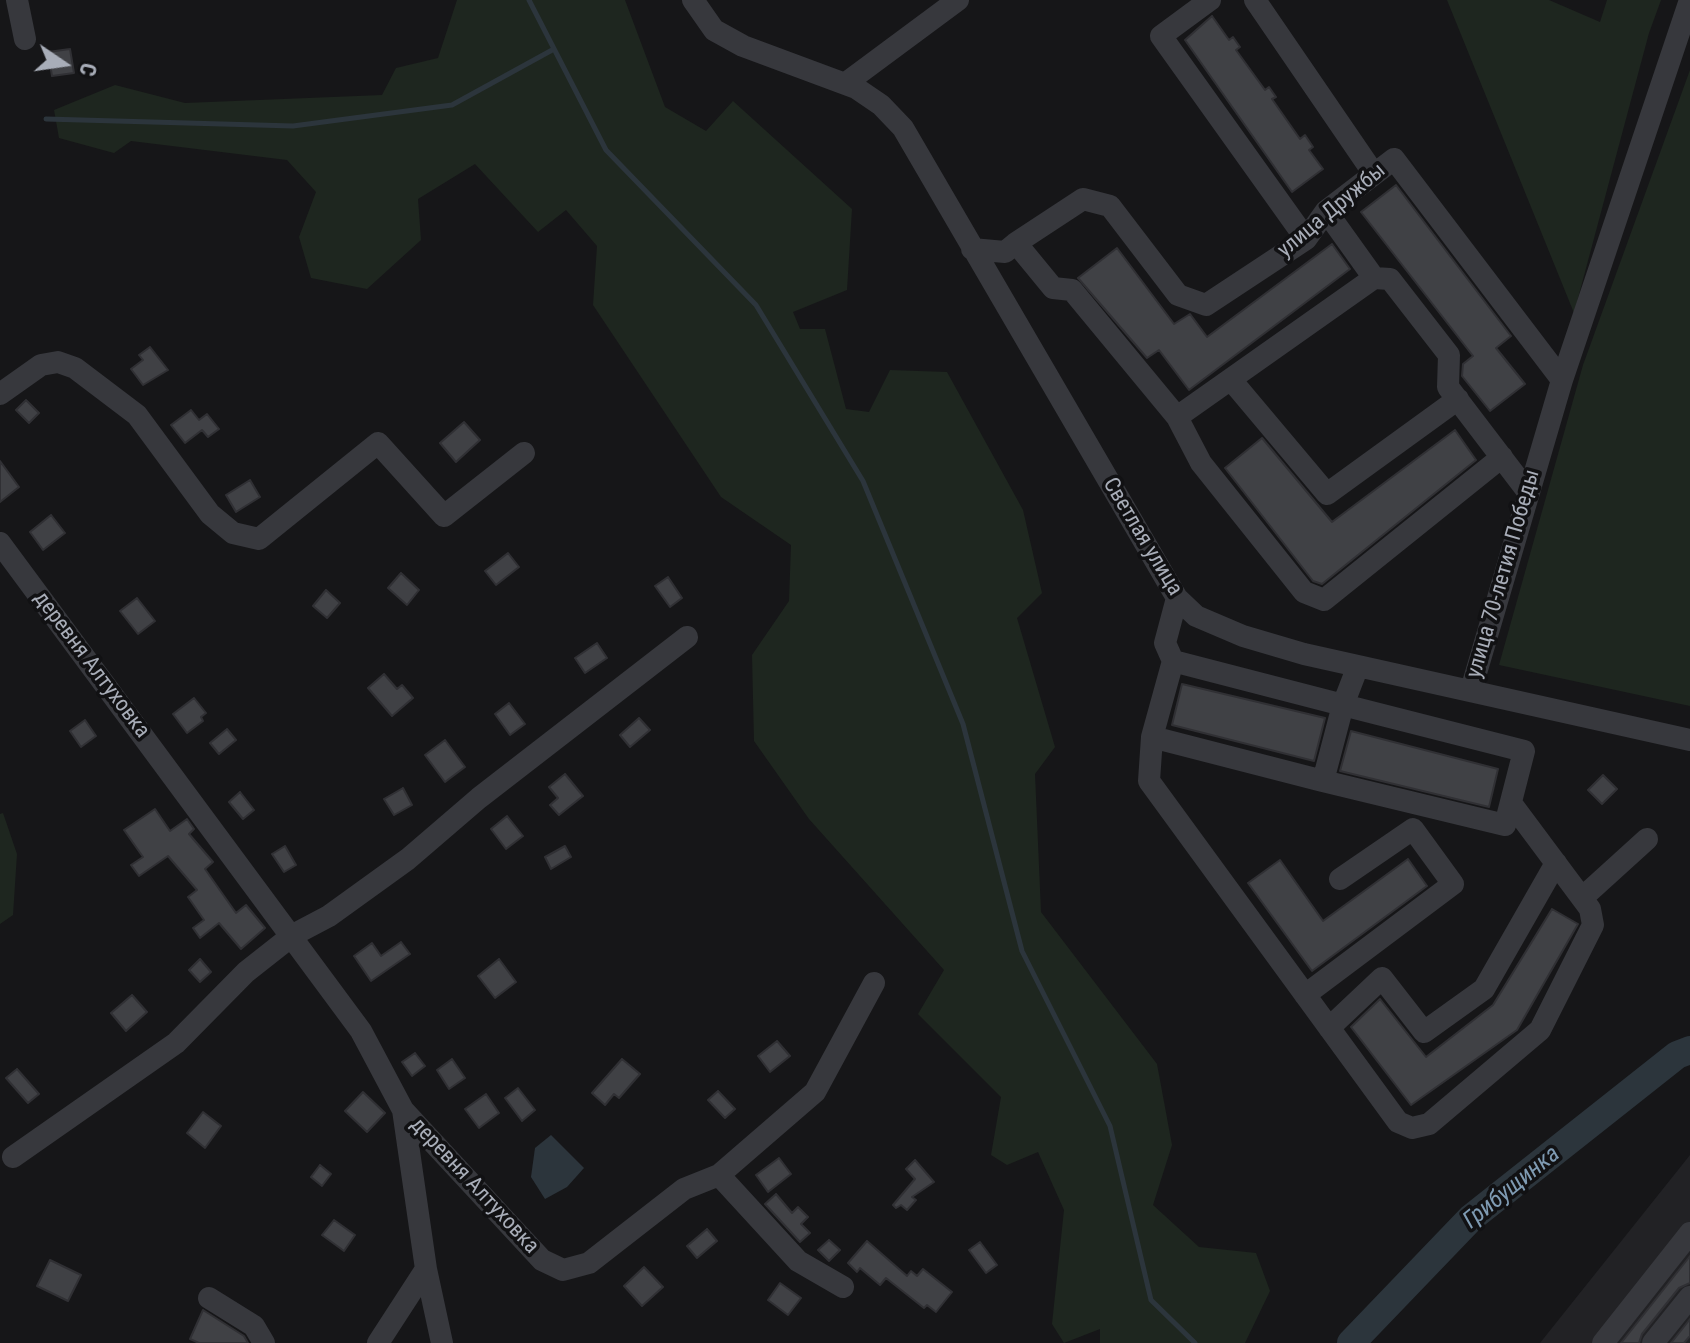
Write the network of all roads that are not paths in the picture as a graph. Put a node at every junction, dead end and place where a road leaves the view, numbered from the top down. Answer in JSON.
{"nodes":[{"id":1,"x":17,"y":0,"type":"edge"},
{"id":2,"x":693,"y":0,"type":"edge"},
{"id":3,"x":958,"y":0,"type":"edge"},
{"id":4,"x":1210,"y":0,"type":"edge"},
{"id":5,"x":1255,"y":0,"type":"edge"},
{"id":6,"x":1690,"y":0,"type":"edge"},
{"id":7,"x":25,"y":39,"type":"dead end"},
{"id":8,"x":846,"y":83,"type":"junction"},
{"id":9,"x":1374,"y":174,"type":"junction"},
{"id":10,"x":1326,"y":211,"type":"junction"},
{"id":11,"x":1306,"y":239,"type":"junction"},
{"id":12,"x":1016,"y":243,"type":"junction"},
{"id":13,"x":972,"y":249,"type":"junction"},
{"id":14,"x":1374,"y":278,"type":"junction"},
{"id":15,"x":1562,"y":380,"type":"junction"},
{"id":16,"x":1232,"y":381,"type":"junction"},
{"id":17,"x":0,"y":394,"type":"edge"},
{"id":18,"x":1458,"y":399,"type":"junction"},
{"id":19,"x":1177,"y":417,"type":"junction"},
{"id":20,"x":524,"y":453,"type":"dead end"},
{"id":21,"x":1502,"y":457,"type":"junction"},
{"id":22,"x":1528,"y":492,"type":"junction"},
{"id":23,"x":0,"y":544,"type":"edge"},
{"id":24,"x":1177,"y":598,"type":"junction"},
{"id":25,"x":687,"y":637,"type":"dead end"},
{"id":26,"x":1173,"y":661,"type":"junction"},
{"id":27,"x":1358,"y":666,"type":"junction"},
{"id":28,"x":1471,"y":690,"type":"junction"},
{"id":29,"x":1343,"y":705,"type":"junction"},
{"id":30,"x":1152,"y":737,"type":"junction"},
{"id":31,"x":1690,"y":740,"type":"edge"},
{"id":32,"x":1323,"y":781,"type":"junction"},
{"id":33,"x":1511,"y":803,"type":"junction"},
{"id":34,"x":1647,"y":839,"type":"dead end"},
{"id":35,"x":1556,"y":863,"type":"junction"},
{"id":36,"x":1340,"y":879,"type":"dead end"},
{"id":37,"x":1582,"y":898,"type":"junction"},
{"id":38,"x":293,"y":935,"type":"junction"},
{"id":39,"x":874,"y":983,"type":"dead end"},
{"id":40,"x":1305,"y":995,"type":"junction"},
{"id":41,"x":1329,"y":1028,"type":"junction"},
{"id":42,"x":403,"y":1110,"type":"junction"},
{"id":43,"x":13,"y":1157,"type":"dead end"},
{"id":44,"x":719,"y":1175,"type":"junction"},
{"id":45,"x":1690,"y":1233,"type":"edge"},
{"id":46,"x":426,"y":1269,"type":"junction"},
{"id":47,"x":843,"y":1287,"type":"dead end"},
{"id":48,"x":1690,"y":1297,"type":"edge"},
{"id":49,"x":209,"y":1298,"type":"dead end"},
{"id":50,"x":264,"y":1343,"type":"edge"},
{"id":51,"x":378,"y":1343,"type":"edge"},
{"id":52,"x":442,"y":1343,"type":"edge"},
{"id":53,"x":1603,"y":1343,"type":"edge"},
{"id":54,"x":1653,"y":1343,"type":"edge"}],
"edges":[{"from":1,"to":7,"type":"street"},
{"from":2,"to":8,"type":"street","name":"Светлая улица"},
{"from":3,"to":8,"type":"street"},
{"from":4,"to":11,"type":"street"},
{"from":5,"to":9,"type":"street"},
{"from":6,"to":15,"type":"street","name":"улица 70-летия Победы"},
{"from":8,"to":13,"type":"street","name":"Светлая улица"},
{"from":9,"to":10,"type":"street","name":"улица Дружбы"},
{"from":9,"to":15,"type":"street","name":"улица Дружбы"},
{"from":10,"to":11,"type":"street","name":"улица Дружбы"},
{"from":10,"to":14,"type":"street"},
{"from":11,"to":12,"type":"street","name":"улица Дружбы"},
{"from":12,"to":13,"type":"street"},
{"from":12,"to":19,"type":"street"},
{"from":13,"to":24,"type":"street","name":"Светлая улица"},
{"from":14,"to":16,"type":"street"},
{"from":14,"to":18,"type":"street"},
{"from":15,"to":22,"type":"street","name":"улица 70-летия Победы"},
{"from":16,"to":18,"type":"street"},
{"from":16,"to":19,"type":"street"},
{"from":17,"to":20,"type":"street"},
{"from":18,"to":21,"type":"street"},
{"from":19,"to":21,"type":"street"},
{"from":21,"to":22,"type":"street"},
{"from":22,"to":28,"type":"street","name":"улица 70-летия Победы"},
{"from":23,"to":38,"type":"street","name":"деревня Алтуховка"},
{"from":24,"to":26,"type":"street"},
{"from":24,"to":27,"type":"street","name":"Светлая улица"},
{"from":25,"to":38,"type":"street"},
{"from":26,"to":29,"type":"street"},
{"from":26,"to":30,"type":"street"},
{"from":27,"to":28,"type":"street","name":"Светлая улица"},
{"from":27,"to":29,"type":"street"},
{"from":28,"to":31,"type":"street","name":"улица 70-летия Победы"},
{"from":29,"to":32,"type":"street"},
{"from":29,"to":33,"type":"street"},
{"from":30,"to":32,"type":"street"},
{"from":30,"to":40,"type":"street"},
{"from":32,"to":33,"type":"street"},
{"from":33,"to":35,"type":"street"},
{"from":34,"to":37,"type":"street"},
{"from":35,"to":37,"type":"street"},
{"from":35,"to":41,"type":"street"},
{"from":36,"to":40,"type":"street"},
{"from":37,"to":41,"type":"street"},
{"from":38,"to":42,"type":"street","name":"деревня Алтуховка"},
{"from":38,"to":43,"type":"street"},
{"from":39,"to":44,"type":"street","name":"деревня Алтуховка"},
{"from":40,"to":41,"type":"street"},
{"from":42,"to":44,"type":"street","name":"деревня Алтуховка"},
{"from":42,"to":46,"type":"street"},
{"from":44,"to":47,"type":"street"},
{"from":45,"to":53,"type":"street"},
{"from":46,"to":51,"type":"street"},
{"from":46,"to":52,"type":"street"},
{"from":48,"to":54,"type":"street"},
{"from":49,"to":50,"type":"street"}]}
